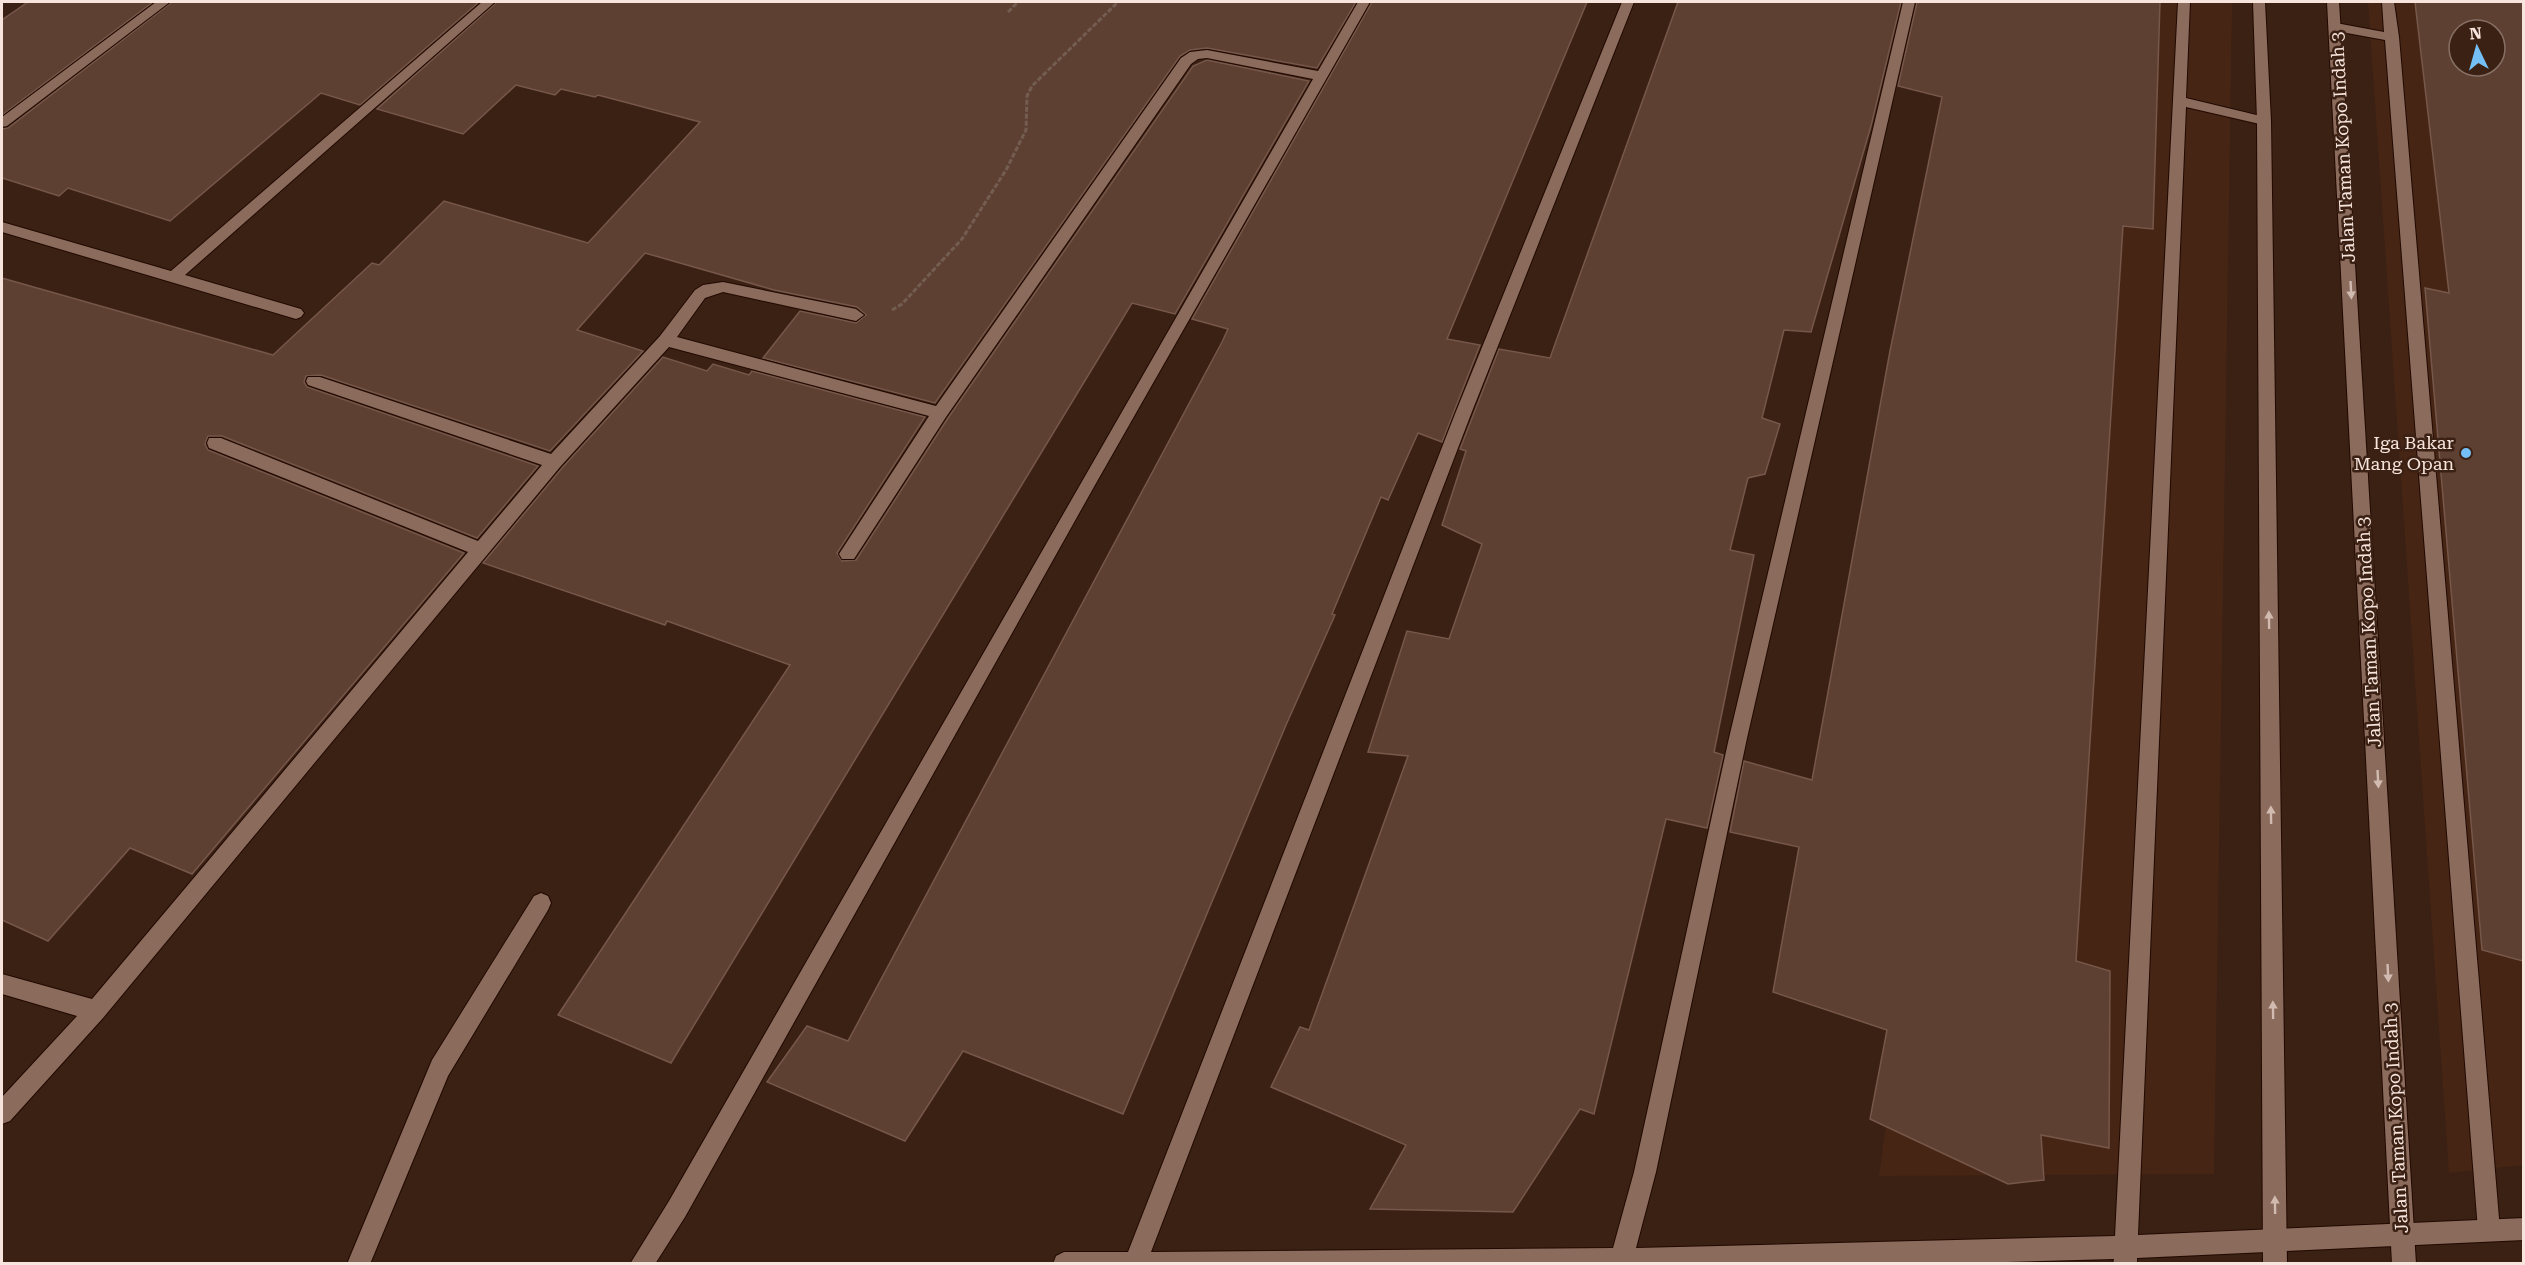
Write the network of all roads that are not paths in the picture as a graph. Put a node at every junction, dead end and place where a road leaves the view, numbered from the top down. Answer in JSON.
{"nodes":[{"id":1,"x":164,"y":2,"type":"edge"},
{"id":2,"x":489,"y":2,"type":"edge"},
{"id":3,"x":1364,"y":2,"type":"edge"},
{"id":4,"x":1628,"y":2,"type":"edge"},
{"id":5,"x":1909,"y":2,"type":"edge"},
{"id":6,"x":2184,"y":2,"type":"edge"},
{"id":7,"x":2259,"y":2,"type":"edge"},
{"id":8,"x":2333,"y":2,"type":"edge"},
{"id":9,"x":2388,"y":2,"type":"edge"},
{"id":10,"x":2336,"y":27,"type":"junction"},
{"id":11,"x":2392,"y":37,"type":"junction"},
{"id":12,"x":1321,"y":76,"type":"junction"},
{"id":13,"x":2180,"y":101,"type":"junction"},
{"id":14,"x":2264,"y":121,"type":"junction"},
{"id":15,"x":2,"y":123,"type":"edge"},
{"id":16,"x":2,"y":227,"type":"edge"},
{"id":17,"x":175,"y":276,"type":"junction"},
{"id":18,"x":296,"y":313,"type":"dead end"},
{"id":19,"x":856,"y":315,"type":"road end"},
{"id":20,"x":666,"y":340,"type":"junction"},
{"id":21,"x":314,"y":381,"type":"dead end"},
{"id":22,"x":940,"y":413,"type":"junction"},
{"id":23,"x":215,"y":443,"type":"dead end"},
{"id":24,"x":554,"y":462,"type":"junction"},
{"id":25,"x":481,"y":550,"type":"junction"},
{"id":26,"x":848,"y":554,"type":"dead end"},
{"id":27,"x":541,"y":903,"type":"dead end"},
{"id":28,"x":2,"y":984,"type":"edge"},
{"id":29,"x":96,"y":1011,"type":"junction"},
{"id":30,"x":2,"y":1113,"type":"edge"},
{"id":31,"x":2523,"y":1229,"type":"edge"},
{"id":32,"x":2489,"y":1230,"type":"junction"},
{"id":33,"x":2403,"y":1233,"type":"junction"},
{"id":34,"x":2275,"y":1252,"type":"edge"},
{"id":35,"x":2126,"y":1255,"type":"edge"},
{"id":36,"x":1621,"y":1260,"type":"junction"},
{"id":37,"x":1136,"y":1262,"type":"junction"},
{"id":38,"x":358,"y":1263,"type":"edge"},
{"id":39,"x":641,"y":1263,"type":"edge"},
{"id":40,"x":1065,"y":1263,"type":"edge"},
{"id":41,"x":2404,"y":1263,"type":"edge"}],
"edges":[{"from":1,"to":15,"type":"street"},
{"from":2,"to":17,"type":"street"},
{"from":3,"to":12,"type":"street"},
{"from":4,"to":37,"type":"street"},
{"from":5,"to":36,"type":"street"},
{"from":6,"to":13,"type":"street"},
{"from":7,"to":14,"type":"street"},
{"from":8,"to":10,"type":"street","name":"Jalan Taman Kopo Indah 3"},
{"from":9,"to":11,"type":"street"},
{"from":10,"to":11,"type":"street"},
{"from":10,"to":33,"type":"street","name":"Jalan Taman Kopo Indah 3","one_way":true},
{"from":11,"to":32,"type":"street"},
{"from":12,"to":22,"type":"street"},
{"from":12,"to":39,"type":"street"},
{"from":13,"to":14,"type":"street"},
{"from":13,"to":35,"type":"street"},
{"from":34,"to":14,"type":"street","one_way":true},
{"from":16,"to":17,"type":"street"},
{"from":17,"to":18,"type":"street"},
{"from":19,"to":20,"type":"street"},
{"from":20,"to":22,"type":"street"},
{"from":20,"to":24,"type":"street"},
{"from":21,"to":24,"type":"street"},
{"from":22,"to":26,"type":"street"},
{"from":23,"to":25,"type":"street"},
{"from":24,"to":25,"type":"street"},
{"from":25,"to":29,"type":"street"},
{"from":27,"to":38,"type":"street"},
{"from":28,"to":29,"type":"street"},
{"from":29,"to":30,"type":"street"},
{"from":31,"to":32,"type":"street"},
{"from":32,"to":33,"type":"street"},
{"from":33,"to":34,"type":"street"},
{"from":33,"to":41,"type":"street","name":"Jalan Taman Kopo Indah 3"},
{"from":34,"to":35,"type":"street"},
{"from":35,"to":36,"type":"street"},
{"from":36,"to":37,"type":"street"},
{"from":37,"to":40,"type":"street"}]}
